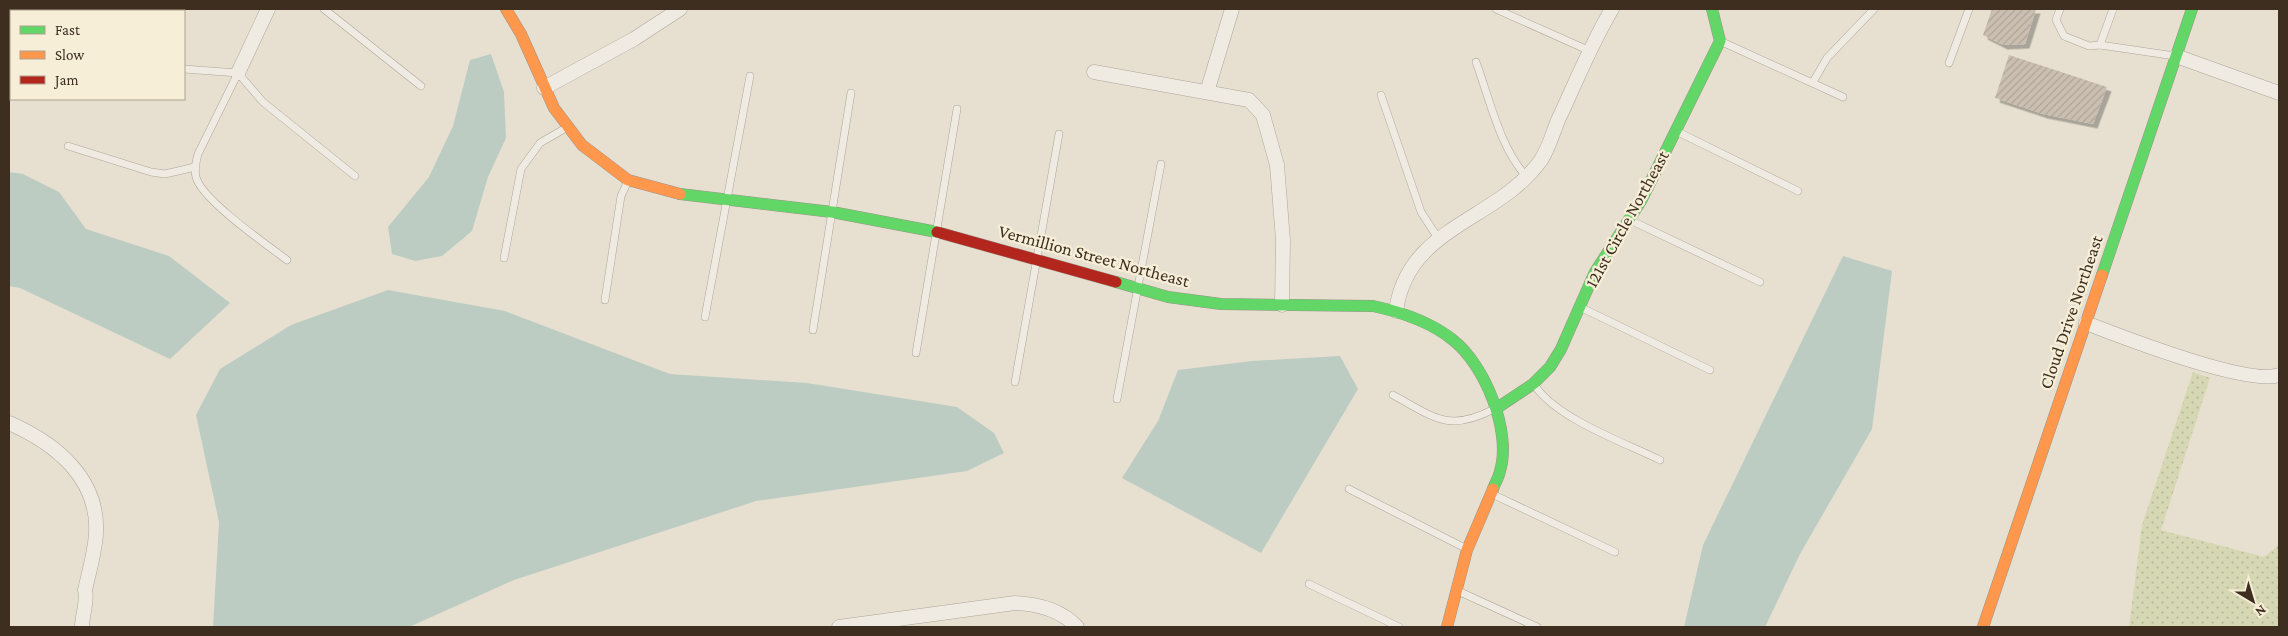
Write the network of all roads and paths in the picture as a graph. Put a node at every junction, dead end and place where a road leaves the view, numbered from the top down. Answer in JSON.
{"nodes":[{"id":1,"x":268,"y":9,"type":"edge"},
{"id":2,"x":324,"y":9,"type":"edge"},
{"id":3,"x":506,"y":9,"type":"edge"},
{"id":4,"x":680,"y":9,"type":"edge"},
{"id":5,"x":1232,"y":9,"type":"edge"},
{"id":6,"x":1496,"y":9,"type":"edge"},
{"id":7,"x":1612,"y":9,"type":"edge"},
{"id":8,"x":1713,"y":9,"type":"edge"},
{"id":9,"x":1874,"y":9,"type":"edge"},
{"id":10,"x":1969,"y":9,"type":"edge"},
{"id":11,"x":2060,"y":9,"type":"edge"},
{"id":12,"x":2113,"y":9,"type":"edge"},
{"id":13,"x":2192,"y":9,"type":"edge"},
{"id":14,"x":1720,"y":41,"type":"junction"},
{"id":15,"x":2100,"y":45,"type":"junction"},
{"id":16,"x":1590,"y":51,"type":"junction"},
{"id":17,"x":2176,"y":56,"type":"junction"},
{"id":18,"x":1476,"y":62,"type":"dead end"},
{"id":19,"x":1949,"y":63,"type":"dead end"},
{"id":20,"x":185,"y":69,"type":"edge"},
{"id":21,"x":1094,"y":72,"type":"dead end"},
{"id":22,"x":238,"y":73,"type":"junction"},
{"id":23,"x":750,"y":76,"type":"dead end"},
{"id":24,"x":1813,"y":82,"type":"junction"},
{"id":25,"x":421,"y":86,"type":"dead end"},
{"id":26,"x":544,"y":88,"type":"junction"},
{"id":27,"x":1207,"y":92,"type":"junction"},
{"id":28,"x":851,"y":93,"type":"dead end"},
{"id":29,"x":2279,"y":93,"type":"edge"},
{"id":30,"x":1381,"y":95,"type":"dead end"},
{"id":31,"x":1843,"y":97,"type":"dead end"},
{"id":32,"x":957,"y":110,"type":"dead end"},
{"id":33,"x":567,"y":128,"type":"junction"},
{"id":34,"x":1676,"y":131,"type":"junction"},
{"id":35,"x":1059,"y":134,"type":"dead end"},
{"id":36,"x":68,"y":146,"type":"dead end"},
{"id":37,"x":1161,"y":164,"type":"dead end"},
{"id":38,"x":195,"y":167,"type":"junction"},
{"id":39,"x":355,"y":176,"type":"dead end"},
{"id":40,"x":1526,"y":176,"type":"junction"},
{"id":41,"x":628,"y":180,"type":"junction"},
{"id":42,"x":1798,"y":191,"type":"dead end"},
{"id":43,"x":727,"y":199,"type":"junction"},
{"id":44,"x":832,"y":212,"type":"junction"},
{"id":45,"x":1630,"y":219,"type":"junction"},
{"id":46,"x":937,"y":232,"type":"junction"},
{"id":47,"x":1438,"y":238,"type":"junction"},
{"id":48,"x":504,"y":258,"type":"dead end"},
{"id":49,"x":287,"y":260,"type":"dead end"},
{"id":50,"x":1037,"y":260,"type":"junction"},
{"id":51,"x":1760,"y":282,"type":"dead end"},
{"id":52,"x":1138,"y":288,"type":"junction"},
{"id":53,"x":605,"y":300,"type":"dead end"},
{"id":54,"x":1282,"y":305,"type":"junction"},
{"id":55,"x":1580,"y":307,"type":"junction"},
{"id":56,"x":1396,"y":311,"type":"junction"},
{"id":57,"x":705,"y":317,"type":"dead end"},
{"id":58,"x":2086,"y":323,"type":"junction"},
{"id":59,"x":813,"y":330,"type":"dead end"},
{"id":60,"x":916,"y":353,"type":"dead end"},
{"id":61,"x":1710,"y":370,"type":"dead end"},
{"id":62,"x":2279,"y":375,"type":"edge"},
{"id":63,"x":1015,"y":382,"type":"dead end"},
{"id":64,"x":1533,"y":384,"type":"junction"},
{"id":65,"x":1393,"y":395,"type":"dead end"},
{"id":66,"x":1118,"y":399,"type":"dead end"},
{"id":67,"x":1497,"y":408,"type":"junction"},
{"id":68,"x":9,"y":423,"type":"edge"},
{"id":69,"x":1660,"y":460,"type":"dead end"},
{"id":70,"x":1349,"y":489,"type":"dead end"},
{"id":71,"x":1492,"y":494,"type":"junction"},
{"id":72,"x":1467,"y":550,"type":"junction"},
{"id":73,"x":1615,"y":552,"type":"dead end"},
{"id":74,"x":1308,"y":584,"type":"dead end"},
{"id":75,"x":1455,"y":590,"type":"junction"},
{"id":76,"x":82,"y":627,"type":"edge"},
{"id":77,"x":839,"y":627,"type":"edge"},
{"id":78,"x":1077,"y":627,"type":"edge"},
{"id":79,"x":1398,"y":627,"type":"edge"},
{"id":80,"x":1447,"y":627,"type":"edge"},
{"id":81,"x":1537,"y":627,"type":"edge"},
{"id":82,"x":1983,"y":627,"type":"edge"}],
"edges":[{"from":1,"to":22,"type":"street"},
{"from":2,"to":25,"type":"lane"},
{"from":3,"to":26,"type":"street","name":"Vermillion Street Northeast"},
{"from":4,"to":26,"type":"street"},
{"from":5,"to":27,"type":"street"},
{"from":6,"to":16,"type":"lane"},
{"from":7,"to":16,"type":"street"},
{"from":8,"to":14,"type":"street"},
{"from":9,"to":24,"type":"lane"},
{"from":10,"to":19,"type":"lane"},
{"from":11,"to":15,"type":"lane"},
{"from":12,"to":15,"type":"lane"},
{"from":13,"to":17,"type":"street","name":"Cloud Drive Northeast"},
{"from":14,"to":24,"type":"lane"},
{"from":14,"to":34,"type":"street","name":"121st Circle Northeast"},
{"from":15,"to":17,"type":"lane"},
{"from":16,"to":40,"type":"street"},
{"from":17,"to":29,"type":"street"},
{"from":17,"to":58,"type":"street","name":"Cloud Drive Northeast"},
{"from":18,"to":40,"type":"lane"},
{"from":20,"to":22,"type":"lane"},
{"from":21,"to":27,"type":"street"},
{"from":22,"to":38,"type":"lane"},
{"from":22,"to":39,"type":"lane"},
{"from":23,"to":43,"type":"lane"},
{"from":24,"to":31,"type":"lane"},
{"from":26,"to":33,"type":"street","name":"Vermillion Street Northeast"},
{"from":27,"to":54,"type":"street"},
{"from":28,"to":44,"type":"lane"},
{"from":30,"to":47,"type":"lane"},
{"from":32,"to":46,"type":"lane"},
{"from":33,"to":41,"type":"street","name":"Vermillion Street Northeast"},
{"from":33,"to":48,"type":"lane"},
{"from":34,"to":42,"type":"lane"},
{"from":34,"to":45,"type":"street","name":"121st Circle Northeast"},
{"from":35,"to":50,"type":"lane"},
{"from":36,"to":38,"type":"lane"},
{"from":37,"to":52,"type":"lane"},
{"from":38,"to":49,"type":"lane"},
{"from":40,"to":47,"type":"street"},
{"from":41,"to":43,"type":"street","name":"Vermillion Street Northeast"},
{"from":41,"to":53,"type":"lane"},
{"from":43,"to":44,"type":"street","name":"Vermillion Street Northeast"},
{"from":43,"to":57,"type":"lane"},
{"from":44,"to":46,"type":"street","name":"Vermillion Street Northeast"},
{"from":44,"to":59,"type":"lane"},
{"from":45,"to":51,"type":"lane"},
{"from":45,"to":55,"type":"street","name":"121st Circle Northeast"},
{"from":46,"to":50,"type":"street","name":"Vermillion Street Northeast"},
{"from":46,"to":60,"type":"lane"},
{"from":47,"to":56,"type":"street"},
{"from":50,"to":52,"type":"street","name":"Vermillion Street Northeast"},
{"from":50,"to":63,"type":"lane"},
{"from":52,"to":54,"type":"street","name":"Vermillion Street Northeast"},
{"from":52,"to":66,"type":"lane"},
{"from":54,"to":56,"type":"street","name":"Vermillion Street Northeast"},
{"from":55,"to":61,"type":"lane"},
{"from":55,"to":64,"type":"street","name":"121st Circle Northeast"},
{"from":56,"to":67,"type":"street","name":"Vermillion Street Northeast"},
{"from":58,"to":62,"type":"street"},
{"from":58,"to":82,"type":"street","name":"Cloud Drive Northeast"},
{"from":64,"to":67,"type":"street","name":"121st Circle Northeast"},
{"from":64,"to":69,"type":"lane"},
{"from":65,"to":67,"type":"lane"},
{"from":67,"to":71,"type":"street","name":"Vermillion Street Northeast"},
{"from":68,"to":76,"type":"street"},
{"from":70,"to":72,"type":"lane"},
{"from":71,"to":72,"type":"street","name":"Vermillion Street Northeast"},
{"from":71,"to":73,"type":"lane"},
{"from":72,"to":75,"type":"street","name":"Vermillion Street Northeast"},
{"from":74,"to":79,"type":"lane"},
{"from":75,"to":80,"type":"street","name":"Vermillion Street Northeast"},
{"from":75,"to":81,"type":"lane"},
{"from":77,"to":78,"type":"street"}]}
